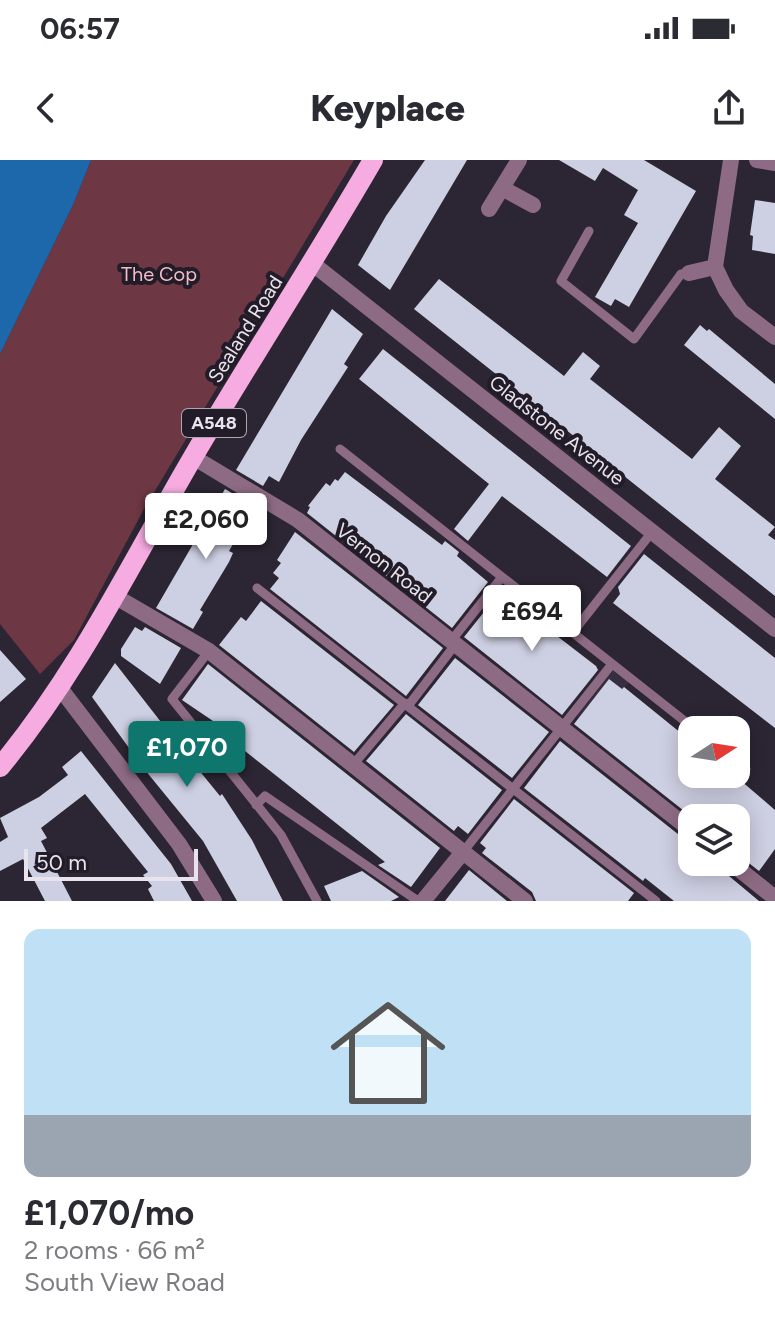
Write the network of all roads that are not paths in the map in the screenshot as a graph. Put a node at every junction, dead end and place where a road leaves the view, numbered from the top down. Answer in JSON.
{"nodes":[{"id":1,"x":373,"y":160,"type":"edge"},
{"id":2,"x":519,"y":160,"type":"edge"},
{"id":3,"x":731,"y":160,"type":"edge"},
{"id":4,"x":757,"y":160,"type":"edge"},
{"id":5,"x":775,"y":163,"type":"edge"},
{"id":6,"x":502,"y":188,"type":"junction"},
{"id":7,"x":533,"y":205,"type":"dead end"},
{"id":8,"x":489,"y":209,"type":"dead end"},
{"id":9,"x":589,"y":231,"type":"dead end"},
{"id":10,"x":313,"y":264,"type":"junction"},
{"id":11,"x":715,"y":267,"type":"junction"},
{"id":12,"x":689,"y":273,"type":"joint"},
{"id":13,"x":775,"y":337,"type":"edge"},
{"id":14,"x":340,"y":449,"type":"dead end"},
{"id":15,"x":193,"y":457,"type":"junction"},
{"id":16,"x":652,"y":532,"type":"junction"},
{"id":17,"x":502,"y":577,"type":"junction"},
{"id":18,"x":257,"y":588,"type":"dead end"},
{"id":19,"x":116,"y":597,"type":"junction"},
{"id":20,"x":775,"y":629,"type":"edge"},
{"id":21,"x":573,"y":632,"type":"junction"},
{"id":22,"x":453,"y":643,"type":"junction"},
{"id":23,"x":209,"y":651,"type":"junction"},
{"id":24,"x":612,"y":664,"type":"junction"},
{"id":25,"x":60,"y":688,"type":"junction"},
{"id":26,"x":406,"y":705,"type":"junction"},
{"id":27,"x":678,"y":716,"type":"edge"},
{"id":28,"x":563,"y":727,"type":"junction"},
{"id":29,"x":353,"y":765,"type":"junction"},
{"id":30,"x":0,"y":767,"type":"edge"},
{"id":31,"x":513,"y":788,"type":"junction"},
{"id":32,"x":256,"y":805,"type":"junction"},
{"id":33,"x":678,"y":820,"type":"edge"},
{"id":34,"x":463,"y":852,"type":"junction"},
{"id":35,"x":748,"y":876,"type":"edge"},
{"id":36,"x":775,"y":898,"type":"edge"},
{"id":37,"x":214,"y":901,"type":"edge"},
{"id":38,"x":317,"y":901,"type":"edge"},
{"id":39,"x":421,"y":901,"type":"edge"},
{"id":40,"x":525,"y":901,"type":"edge"},
{"id":41,"x":656,"y":901,"type":"edge"}],
"edges":[{"from":1,"to":10,"type":"main road","name":"Sealand Road","number":"A548"},
{"from":2,"to":6,"type":"street"},
{"from":3,"to":11,"type":"street"},
{"from":4,"to":5,"type":"street"},
{"from":6,"to":7,"type":"street"},
{"from":6,"to":8,"type":"street"},
{"from":9,"to":12,"type":"lane"},
{"from":10,"to":15,"type":"main road","name":"Sealand Road","number":"A548"},
{"from":10,"to":16,"type":"street","name":"Gladstone Avenue"},
{"from":11,"to":12,"type":"street"},
{"from":11,"to":13,"type":"street"},
{"from":14,"to":17,"type":"lane"},
{"from":15,"to":19,"type":"main road","name":"Sealand Road","number":"A548"},
{"from":15,"to":22,"type":"street","name":"Vernon Road"},
{"from":16,"to":20,"type":"street","name":"Gladstone Avenue"},
{"from":16,"to":21,"type":"lane"},
{"from":17,"to":21,"type":"lane"},
{"from":17,"to":22,"type":"lane"},
{"from":18,"to":26,"type":"lane"},
{"from":19,"to":23,"type":"street"},
{"from":19,"to":25,"type":"main road","name":"Sealand Road","number":"A548"},
{"from":21,"to":24,"type":"lane"},
{"from":22,"to":26,"type":"lane"},
{"from":22,"to":28,"type":"street","name":"Vernon Road"},
{"from":23,"to":29,"type":"street"},
{"from":23,"to":32,"type":"lane"},
{"from":24,"to":27,"type":"lane"},
{"from":24,"to":28,"type":"lane"},
{"from":25,"to":30,"type":"main road","number":"A548"},
{"from":25,"to":37,"type":"street"},
{"from":26,"to":29,"type":"lane"},
{"from":26,"to":31,"type":"lane"},
{"from":28,"to":31,"type":"lane"},
{"from":28,"to":33,"type":"street","name":"Vernon Road"},
{"from":29,"to":34,"type":"street"},
{"from":31,"to":34,"type":"lane"},
{"from":31,"to":41,"type":"lane"},
{"from":32,"to":38,"type":"lane"},
{"from":32,"to":39,"type":"lane"},
{"from":34,"to":39,"type":"street"},
{"from":34,"to":40,"type":"street"},
{"from":35,"to":36,"type":"street"}]}
